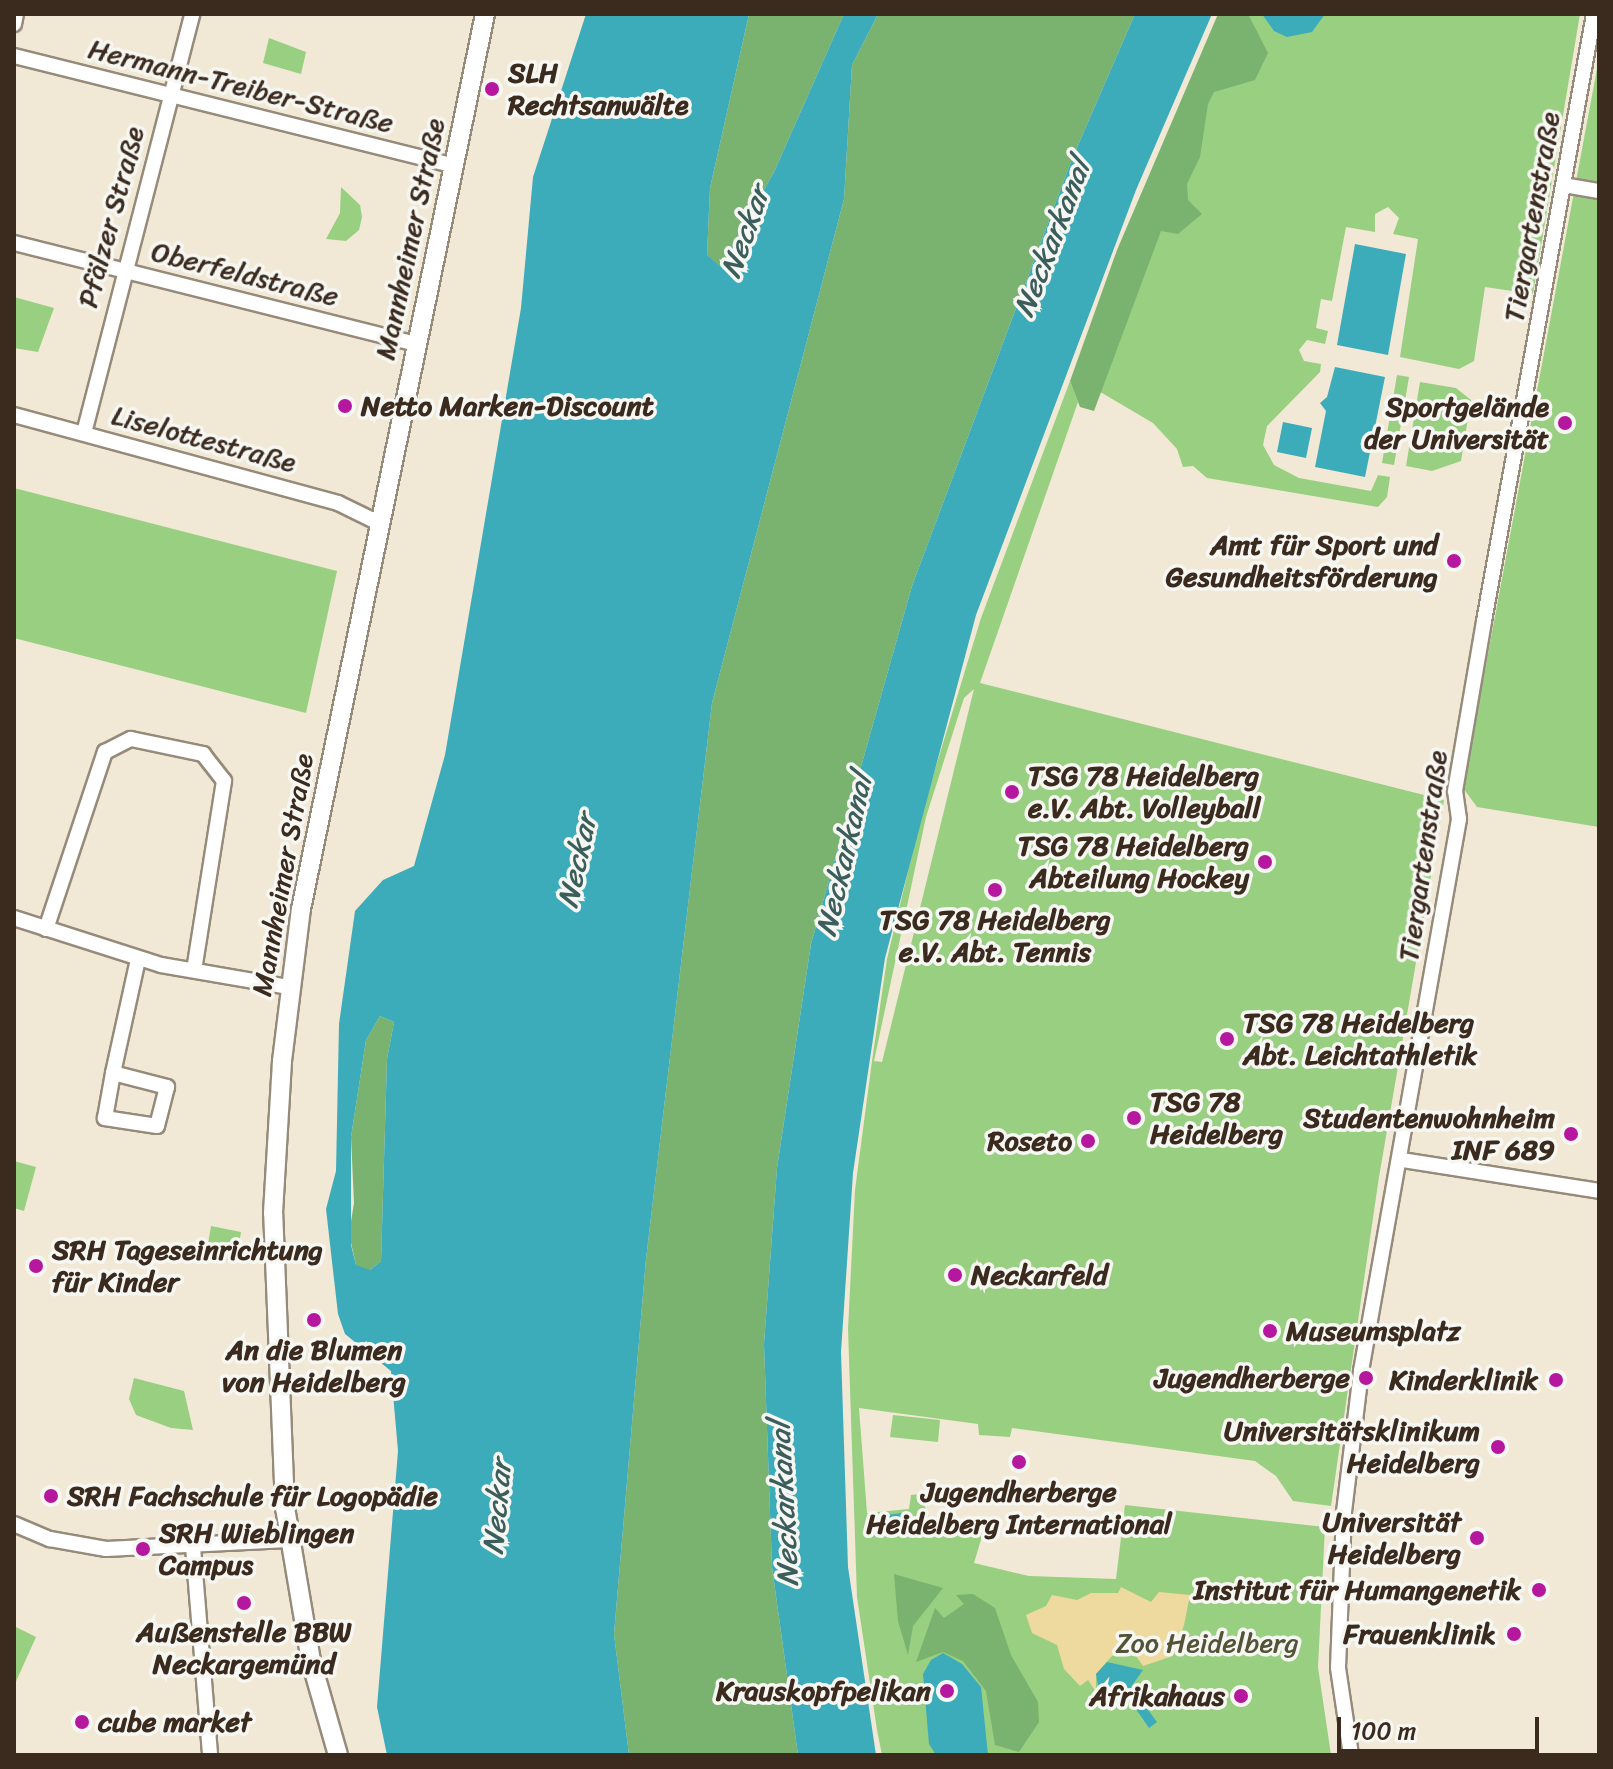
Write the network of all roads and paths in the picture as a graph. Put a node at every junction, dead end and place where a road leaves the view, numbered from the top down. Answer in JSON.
{"nodes":[{"id":1,"x":16,"y":14,"type":"edge"},
{"id":2,"x":192,"y":14,"type":"edge"},
{"id":3,"x":485,"y":14,"type":"edge"},
{"id":4,"x":1594,"y":14,"type":"edge"},
{"id":5,"x":14,"y":24,"type":"edge"},
{"id":6,"x":14,"y":56,"type":"edge"},
{"id":7,"x":170,"y":94,"type":"junction"},
{"id":8,"x":454,"y":166,"type":"junction"},
{"id":9,"x":1564,"y":185,"type":"junction"},
{"id":10,"x":1599,"y":191,"type":"edge"},
{"id":11,"x":14,"y":243,"type":"edge"},
{"id":12,"x":122,"y":271,"type":"junction"},
{"id":13,"x":416,"y":344,"type":"junction"},
{"id":14,"x":14,"y":415,"type":"edge"},
{"id":15,"x":84,"y":433,"type":"junction"},
{"id":16,"x":377,"y":522,"type":"junction"},
{"id":17,"x":14,"y":918,"type":"edge"},
{"id":18,"x":46,"y":929,"type":"junction"},
{"id":19,"x":138,"y":959,"type":"junction"},
{"id":20,"x":194,"y":970,"type":"junction"},
{"id":21,"x":289,"y":987,"type":"junction"},
{"id":22,"x":113,"y":1073,"type":"junction"},
{"id":23,"x":1402,"y":1160,"type":"junction"},
{"id":24,"x":1599,"y":1191,"type":"edge"},
{"id":25,"x":14,"y":1524,"type":"edge"},
{"id":26,"x":288,"y":1540,"type":"junction"},
{"id":27,"x":193,"y":1547,"type":"junction"},
{"id":28,"x":210,"y":1755,"type":"edge"},
{"id":29,"x":338,"y":1755,"type":"edge"},
{"id":30,"x":1351,"y":1755,"type":"edge"}],
"edges":[{"from":1,"to":5,"type":"street"},
{"from":2,"to":7,"type":"street","name":"Pfälzer Straße"},
{"from":3,"to":8,"type":"street","name":"Mannheimer Straße"},
{"from":4,"to":9,"type":"street","name":"Tiergartenstraße"},
{"from":6,"to":7,"type":"street","name":"Hermann-Treiber-Straße"},
{"from":7,"to":8,"type":"street","name":"Hermann-Treiber-Straße"},
{"from":7,"to":12,"type":"street","name":"Pfälzer Straße"},
{"from":8,"to":13,"type":"street","name":"Mannheimer Straße"},
{"from":9,"to":10,"type":"street"},
{"from":9,"to":23,"type":"street","name":"Tiergartenstraße"},
{"from":11,"to":12,"type":"street","name":"Oberfeldstraße"},
{"from":12,"to":13,"type":"street","name":"Oberfeldstraße"},
{"from":12,"to":15,"type":"street","name":"Pfälzer Straße"},
{"from":13,"to":16,"type":"street","name":"Mannheimer Straße"},
{"from":14,"to":15,"type":"street","name":"Liselottestraße"},
{"from":15,"to":16,"type":"street","name":"Liselottestraße"},
{"from":16,"to":21,"type":"street","name":"Mannheimer Straße"},
{"from":17,"to":18,"type":"street"},
{"from":18,"to":19,"type":"street"},
{"from":18,"to":20,"type":"street"},
{"from":19,"to":20,"type":"street"},
{"from":19,"to":22,"type":"street"},
{"from":20,"to":21,"type":"street"},
{"from":21,"to":26,"type":"street","name":"Mannheimer Straße"},
{"from":22,"to":22,"type":"street"},
{"from":23,"to":24,"type":"street"},
{"from":23,"to":30,"type":"street","name":"Tiergartenstraße"},
{"from":25,"to":27,"type":"street"},
{"from":26,"to":27,"type":"street"},
{"from":26,"to":29,"type":"street","name":"Mannheimer Straße"},
{"from":27,"to":28,"type":"street"}]}
